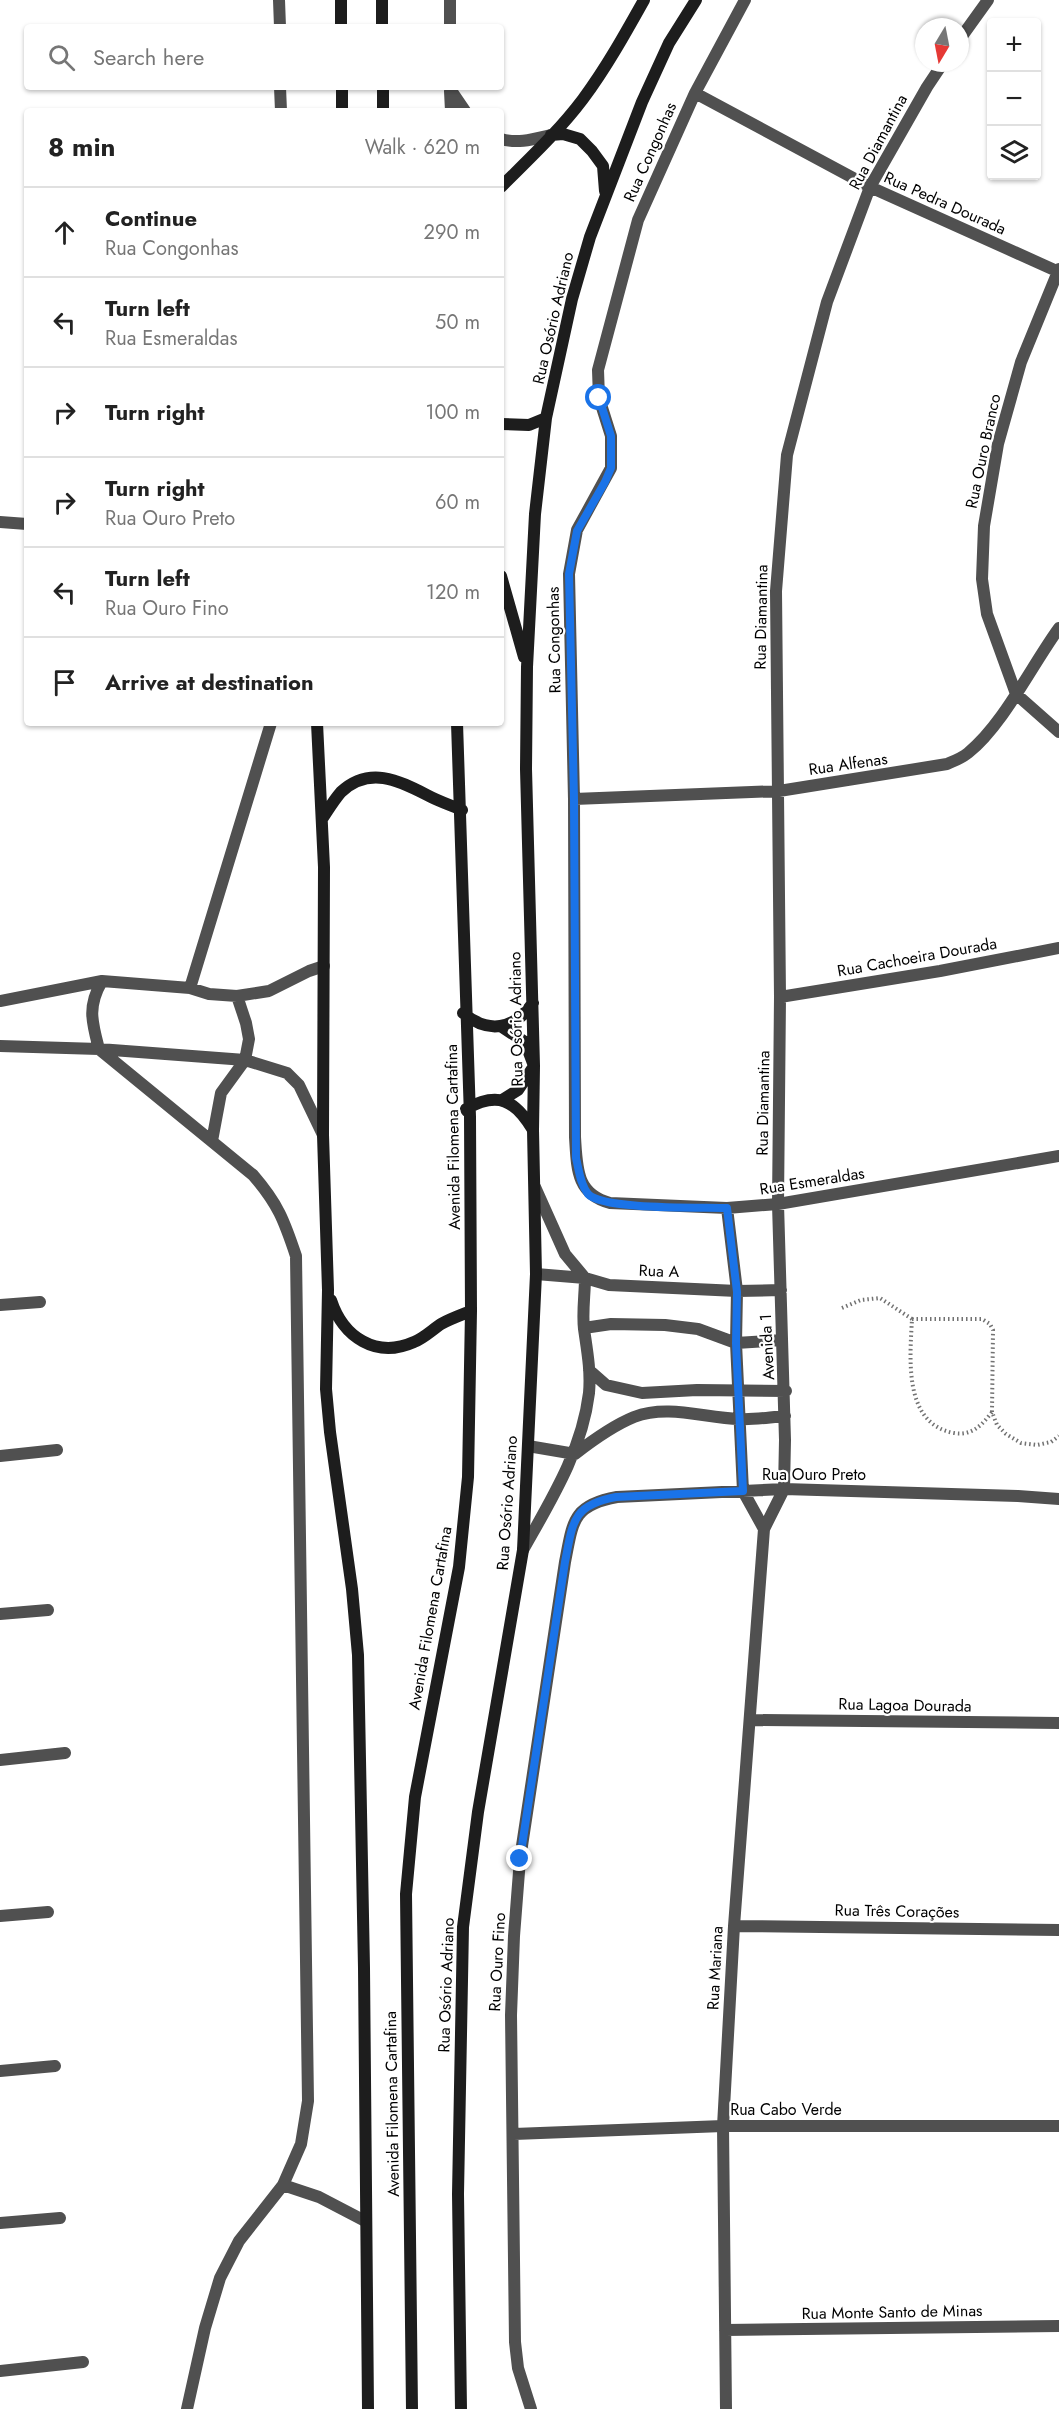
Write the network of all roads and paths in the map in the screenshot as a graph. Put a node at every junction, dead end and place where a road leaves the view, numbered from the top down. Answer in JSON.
{"nodes":[{"id":1,"x":279,"y":0,"type":"edge"},
{"id":2,"x":341,"y":0,"type":"edge"},
{"id":3,"x":382,"y":0,"type":"edge"},
{"id":4,"x":450,"y":0,"type":"edge"},
{"id":5,"x":644,"y":0,"type":"edge"},
{"id":6,"x":696,"y":0,"type":"edge"},
{"id":7,"x":745,"y":0,"type":"edge"},
{"id":8,"x":988,"y":0,"type":"edge"},
{"id":9,"x":279,"y":24,"type":"edge"},
{"id":10,"x":341,"y":24,"type":"edge"},
{"id":11,"x":382,"y":24,"type":"edge"},
{"id":12,"x":450,"y":24,"type":"edge"},
{"id":13,"x":969,"y":26,"type":"edge"},
{"id":14,"x":938,"y":72,"type":"edge"},
{"id":15,"x":280,"y":90,"type":"edge"},
{"id":16,"x":342,"y":90,"type":"edge"},
{"id":17,"x":383,"y":90,"type":"edge"},
{"id":18,"x":450,"y":90,"type":"edge"},
{"id":19,"x":451,"y":90,"type":"edge"},
{"id":20,"x":695,"y":93,"type":"junction"},
{"id":21,"x":281,"y":108,"type":"edge"},
{"id":22,"x":342,"y":108,"type":"edge"},
{"id":23,"x":383,"y":108,"type":"edge"},
{"id":24,"x":451,"y":108,"type":"edge"},
{"id":25,"x":463,"y":108,"type":"edge"},
{"id":26,"x":551,"y":135,"type":"junction"},
{"id":27,"x":504,"y":140,"type":"edge"},
{"id":28,"x":504,"y":185,"type":"edge"},
{"id":29,"x":870,"y":187,"type":"junction"},
{"id":30,"x":605,"y":196,"type":"junction"},
{"id":31,"x":1058,"y":271,"type":"edge"},
{"id":32,"x":546,"y":418,"type":"junction"},
{"id":33,"x":504,"y":424,"type":"edge"},
{"id":34,"x":0,"y":522,"type":"edge"},
{"id":35,"x":24,"y":524,"type":"edge"},
{"id":36,"x":504,"y":586,"type":"edge"},
{"id":37,"x":1059,"y":628,"type":"edge"},
{"id":38,"x":527,"y":667,"type":"junction"},
{"id":39,"x":1016,"y":694,"type":"junction"},
{"id":40,"x":269,"y":726,"type":"edge"},
{"id":41,"x":317,"y":726,"type":"edge"},
{"id":42,"x":457,"y":726,"type":"edge"},
{"id":43,"x":1059,"y":732,"type":"edge"},
{"id":44,"x":779,"y":791,"type":"junction"},
{"id":45,"x":574,"y":799,"type":"junction"},
{"id":46,"x":462,"y":810,"type":"junction"},
{"id":47,"x":322,"y":819,"type":"junction"},
{"id":48,"x":1059,"y":948,"type":"edge"},
{"id":49,"x":324,"y":966,"type":"junction"},
{"id":50,"x":102,"y":981,"type":"junction"},
{"id":51,"x":190,"y":988,"type":"junction"},
{"id":52,"x":237,"y":996,"type":"junction"},
{"id":53,"x":467,"y":997,"type":"junction"},
{"id":54,"x":780,"y":997,"type":"junction"},
{"id":55,"x":0,"y":1001,"type":"edge"},
{"id":56,"x":533,"y":1003,"type":"junction"},
{"id":57,"x":502,"y":1026,"type":"junction"},
{"id":58,"x":0,"y":1046,"type":"edge"},
{"id":59,"x":99,"y":1049,"type":"junction"},
{"id":60,"x":245,"y":1060,"type":"junction"},
{"id":61,"x":534,"y":1066,"type":"junction"},
{"id":62,"x":502,"y":1100,"type":"junction"},
{"id":63,"x":470,"y":1117,"type":"junction"},
{"id":64,"x":533,"y":1130,"type":"junction"},
{"id":65,"x":323,"y":1135,"type":"junction"},
{"id":66,"x":212,"y":1141,"type":"junction"},
{"id":67,"x":1059,"y":1156,"type":"edge"},
{"id":68,"x":580,"y":1178,"type":"joint"},
{"id":69,"x":534,"y":1185,"type":"junction"},
{"id":70,"x":778,"y":1204,"type":"junction"},
{"id":71,"x":727,"y":1208,"type":"junction"},
{"id":72,"x":536,"y":1274,"type":"junction"},
{"id":73,"x":585,"y":1278,"type":"junction"},
{"id":74,"x":328,"y":1290,"type":"junction"},
{"id":75,"x":781,"y":1290,"type":"junction"},
{"id":76,"x":737,"y":1292,"type":"junction"},
{"id":77,"x":40,"y":1302,"type":"dead end"},
{"id":78,"x":0,"y":1305,"type":"edge"},
{"id":79,"x":842,"y":1308,"type":"dead end"},
{"id":80,"x":471,"y":1311,"type":"junction"},
{"id":81,"x":912,"y":1319,"type":"junction"},
{"id":82,"x":584,"y":1328,"type":"junction"},
{"id":83,"x":782,"y":1340,"type":"junction"},
{"id":84,"x":736,"y":1343,"type":"junction"},
{"id":85,"x":589,"y":1370,"type":"junction"},
{"id":86,"x":786,"y":1391,"type":"junction"},
{"id":87,"x":738,"y":1392,"type":"junction"},
{"id":88,"x":992,"y":1412,"type":"junction"},
{"id":89,"x":785,"y":1416,"type":"junction"},
{"id":90,"x":739,"y":1419,"type":"junction"},
{"id":91,"x":1059,"y":1436,"type":"edge"},
{"id":92,"x":528,"y":1446,"type":"junction"},
{"id":93,"x":57,"y":1450,"type":"dead end"},
{"id":94,"x":575,"y":1454,"type":"junction"},
{"id":95,"x":0,"y":1456,"type":"edge"},
{"id":96,"x":784,"y":1489,"type":"junction"},
{"id":97,"x":743,"y":1491,"type":"junction"},
{"id":98,"x":1059,"y":1499,"type":"edge"},
{"id":99,"x":576,"y":1518,"type":"joint"},
{"id":100,"x":764,"y":1529,"type":"junction"},
{"id":101,"x":523,"y":1550,"type":"junction"},
{"id":102,"x":48,"y":1610,"type":"dead end"},
{"id":103,"x":0,"y":1614,"type":"edge"},
{"id":104,"x":750,"y":1720,"type":"junction"},
{"id":105,"x":1059,"y":1723,"type":"edge"},
{"id":106,"x":65,"y":1753,"type":"dead end"},
{"id":107,"x":0,"y":1760,"type":"edge"},
{"id":108,"x":48,"y":1912,"type":"dead end"},
{"id":109,"x":0,"y":1916,"type":"edge"},
{"id":110,"x":734,"y":1926,"type":"junction"},
{"id":111,"x":1059,"y":1930,"type":"edge"},
{"id":112,"x":55,"y":2066,"type":"dead end"},
{"id":113,"x":0,"y":2071,"type":"edge"},
{"id":114,"x":723,"y":2126,"type":"junction"},
{"id":115,"x":1059,"y":2126,"type":"edge"},
{"id":116,"x":514,"y":2134,"type":"junction"},
{"id":117,"x":283,"y":2185,"type":"junction"},
{"id":118,"x":60,"y":2218,"type":"dead end"},
{"id":119,"x":365,"y":2221,"type":"junction"},
{"id":120,"x":0,"y":2223,"type":"edge"},
{"id":121,"x":1059,"y":2326,"type":"edge"},
{"id":122,"x":725,"y":2330,"type":"junction"},
{"id":123,"x":83,"y":2362,"type":"dead end"},
{"id":124,"x":0,"y":2371,"type":"edge"},
{"id":125,"x":187,"y":2409,"type":"edge"},
{"id":126,"x":368,"y":2409,"type":"edge"},
{"id":127,"x":412,"y":2409,"type":"edge"},
{"id":128,"x":461,"y":2409,"type":"edge"},
{"id":129,"x":531,"y":2409,"type":"edge"},
{"id":130,"x":726,"y":2409,"type":"edge"}],
"edges":[{"from":1,"to":9,"type":"street"},
{"from":2,"to":10,"type":"main road"},
{"from":3,"to":11,"type":"main road"},
{"from":4,"to":12,"type":"street"},
{"from":5,"to":26,"type":"main road"},
{"from":6,"to":30,"type":"main road","name":"Rua Osório Adriano"},
{"from":7,"to":20,"type":"street","name":"Rua Congonhas"},
{"from":8,"to":13,"type":"street"},
{"from":14,"to":29,"type":"street","name":"Rua Diamantina"},
{"from":15,"to":21,"type":"street"},
{"from":16,"to":22,"type":"main road"},
{"from":17,"to":23,"type":"main road"},
{"from":18,"to":24,"type":"street"},
{"from":19,"to":25,"type":"street"},
{"from":20,"to":29,"type":"street","name":"Rua Pedra Dourada"},
{"from":20,"to":45,"type":"street","name":"Rua Congonhas"},
{"from":26,"to":27,"type":"street"},
{"from":26,"to":28,"type":"main road"},
{"from":26,"to":30,"type":"main road"},
{"from":29,"to":31,"type":"street","name":"Rua Pedra Dourada"},
{"from":29,"to":44,"type":"street","name":"Rua Diamantina"},
{"from":30,"to":32,"type":"main road","name":"Rua Osório Adriano"},
{"from":31,"to":39,"type":"street","name":"Rua Ouro Branco"},
{"from":32,"to":33,"type":"main road"},
{"from":32,"to":38,"type":"main road","name":"Rua Osório Adriano"},
{"from":34,"to":35,"type":"street"},
{"from":36,"to":38,"type":"main road","name":"Rua Osório Adriano"},
{"from":37,"to":39,"type":"street","name":"Rua Alfenas"},
{"from":38,"to":56,"type":"main road","name":"Rua Osório Adriano"},
{"from":39,"to":43,"type":"street","name":"Rua Ouro Branco"},
{"from":39,"to":44,"type":"street","name":"Rua Alfenas"},
{"from":40,"to":51,"type":"street"},
{"from":41,"to":47,"type":"main road","name":"Avenida Filomena Cartafina"},
{"from":42,"to":46,"type":"main road","name":"Avenida Filomena Cartafina"},
{"from":44,"to":45,"type":"street","name":"Rua Alfenas"},
{"from":44,"to":54,"type":"street","name":"Rua Diamantina"},
{"from":45,"to":68,"type":"street","name":"Rua Congonhas"},
{"from":46,"to":47,"type":"main road"},
{"from":46,"to":53,"type":"main road","name":"Avenida Filomena Cartafina"},
{"from":47,"to":49,"type":"main road","name":"Avenida Filomena Cartafina"},
{"from":48,"to":54,"type":"street","name":"Rua Cachoeira Dourada"},
{"from":49,"to":52,"type":"street"},
{"from":49,"to":65,"type":"main road","name":"Avenida Filomena Cartafina"},
{"from":50,"to":51,"type":"street"},
{"from":50,"to":55,"type":"street"},
{"from":50,"to":59,"type":"street"},
{"from":51,"to":52,"type":"street"},
{"from":52,"to":60,"type":"street"},
{"from":53,"to":57,"type":"main road"},
{"from":53,"to":63,"type":"main road","name":"Avenida Filomena Cartafina"},
{"from":54,"to":70,"type":"street","name":"Rua Diamantina"},
{"from":56,"to":57,"type":"main road"},
{"from":56,"to":61,"type":"main road","name":"Rua Osório Adriano"},
{"from":57,"to":61,"type":"main road"},
{"from":58,"to":59,"type":"street"},
{"from":59,"to":60,"type":"street"},
{"from":59,"to":66,"type":"street"},
{"from":60,"to":65,"type":"street"},
{"from":60,"to":66,"type":"street"},
{"from":61,"to":62,"type":"main road"},
{"from":61,"to":64,"type":"main road","name":"Rua Osório Adriano"},
{"from":62,"to":63,"type":"main road"},
{"from":62,"to":64,"type":"main road"},
{"from":63,"to":80,"type":"main road","name":"Avenida Filomena Cartafina"},
{"from":64,"to":69,"type":"main road","name":"Rua Osório Adriano"},
{"from":65,"to":74,"type":"main road","name":"Avenida Filomena Cartafina"},
{"from":66,"to":117,"type":"street"},
{"from":67,"to":70,"type":"street","name":"Rua Esmeraldas"},
{"from":68,"to":71,"type":"street","name":"Rua Esmeraldas"},
{"from":69,"to":72,"type":"main road","name":"Rua Osório Adriano"},
{"from":69,"to":73,"type":"street"},
{"from":70,"to":71,"type":"street","name":"Rua Esmeraldas"},
{"from":70,"to":75,"type":"street","name":"Avenida 1"},
{"from":71,"to":76,"type":"street"},
{"from":72,"to":73,"type":"street","name":"Rua A"},
{"from":72,"to":92,"type":"main road","name":"Rua Osório Adriano"},
{"from":73,"to":76,"type":"street","name":"Rua A"},
{"from":73,"to":82,"type":"street"},
{"from":74,"to":80,"type":"main road"},
{"from":74,"to":119,"type":"main road","name":"Avenida Filomena Cartafina"},
{"from":75,"to":76,"type":"street","name":"Rua A"},
{"from":75,"to":83,"type":"street","name":"Avenida 1"},
{"from":76,"to":84,"type":"street"},
{"from":77,"to":78,"type":"street"},
{"from":79,"to":81,"type":"path"},
{"from":80,"to":127,"type":"main road","name":"Avenida Filomena Cartafina"},
{"from":81,"to":88,"type":"path"},
{"from":81,"to":88,"type":"path"},
{"from":82,"to":84,"type":"street"},
{"from":82,"to":85,"type":"street"},
{"from":83,"to":84,"type":"street"},
{"from":83,"to":86,"type":"street","name":"Avenida 1"},
{"from":84,"to":87,"type":"street"},
{"from":85,"to":87,"type":"street"},
{"from":85,"to":94,"type":"street"},
{"from":86,"to":87,"type":"street"},
{"from":86,"to":89,"type":"street","name":"Avenida 1"},
{"from":87,"to":90,"type":"street"},
{"from":88,"to":91,"type":"path"},
{"from":89,"to":90,"type":"street"},
{"from":89,"to":96,"type":"street","name":"Avenida 1"},
{"from":90,"to":94,"type":"street"},
{"from":90,"to":97,"type":"street"},
{"from":92,"to":94,"type":"street"},
{"from":92,"to":101,"type":"main road","name":"Rua Osório Adriano"},
{"from":93,"to":95,"type":"street"},
{"from":94,"to":101,"type":"street"},
{"from":96,"to":97,"type":"street","name":"Rua Ouro Preto"},
{"from":96,"to":98,"type":"street","name":"Rua Ouro Preto"},
{"from":96,"to":100,"type":"street","name":"Rua Mariana"},
{"from":97,"to":99,"type":"street","name":"Rua Ouro Preto"},
{"from":97,"to":100,"type":"street"},
{"from":99,"to":116,"type":"street","name":"Rua Ouro Fino"},
{"from":100,"to":104,"type":"street","name":"Rua Mariana"},
{"from":101,"to":128,"type":"main road","name":"Rua Osório Adriano"},
{"from":102,"to":103,"type":"street"},
{"from":104,"to":105,"type":"street","name":"Rua Lagoa Dourada"},
{"from":104,"to":110,"type":"street","name":"Rua Mariana"},
{"from":106,"to":107,"type":"street"},
{"from":108,"to":109,"type":"street"},
{"from":110,"to":111,"type":"street","name":"Rua Três Corações"},
{"from":110,"to":114,"type":"street","name":"Rua Mariana"},
{"from":112,"to":113,"type":"street"},
{"from":114,"to":115,"type":"street","name":"Rua Cabo Verde"},
{"from":114,"to":116,"type":"street","name":"Rua Cabo Verde"},
{"from":114,"to":122,"type":"street","name":"Rua Mariana"},
{"from":116,"to":129,"type":"street","name":"Rua Ouro Fino"},
{"from":117,"to":119,"type":"street"},
{"from":117,"to":125,"type":"street"},
{"from":118,"to":120,"type":"street"},
{"from":119,"to":126,"type":"main road","name":"Avenida Filomena Cartafina"},
{"from":121,"to":122,"type":"street","name":"Rua Monte Santo de Minas"},
{"from":122,"to":130,"type":"street","name":"Rua Mariana"},
{"from":123,"to":124,"type":"street"}]}
